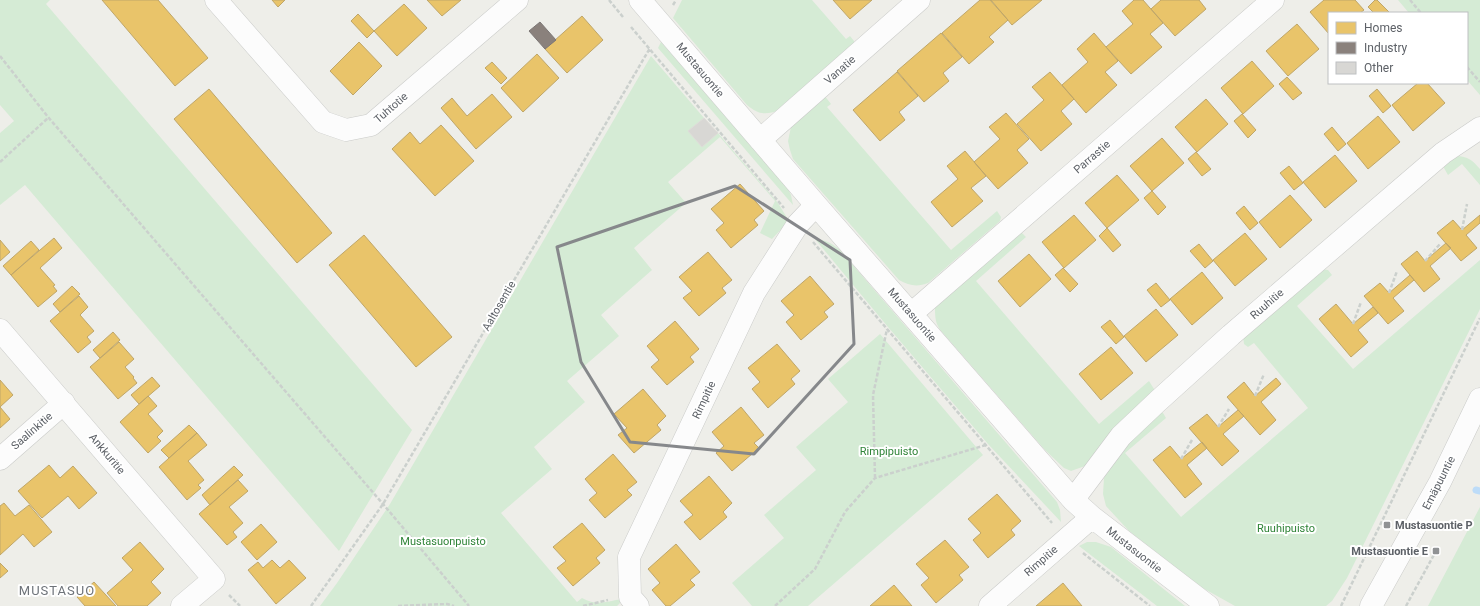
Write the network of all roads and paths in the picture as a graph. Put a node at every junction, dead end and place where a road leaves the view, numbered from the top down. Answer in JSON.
{"nodes":[{"id":1,"x":216,"y":0,"type":"edge"},
{"id":2,"x":517,"y":0,"type":"edge"},
{"id":3,"x":609,"y":0,"type":"edge"},
{"id":4,"x":640,"y":0,"type":"edge"},
{"id":5,"x":676,"y":0,"type":"edge"},
{"id":6,"x":920,"y":0,"type":"edge"},
{"id":7,"x":1273,"y":0,"type":"edge"},
{"id":8,"x":1410,"y":0,"type":"edge"},
{"id":9,"x":1420,"y":12,"type":"edge"},
{"id":10,"x":624,"y":18,"type":"dead end"},
{"id":11,"x":629,"y":24,"type":"dead end"},
{"id":12,"x":663,"y":26,"type":"junction"},
{"id":13,"x":650,"y":49,"type":"junction"},
{"id":14,"x":0,"y":56,"type":"edge"},
{"id":15,"x":1468,"y":68,"type":"edge"},
{"id":16,"x":1480,"y":82,"type":"edge"},
{"id":17,"x":48,"y":117,"type":"junction"},
{"id":18,"x":1480,"y":128,"type":"edge"},
{"id":19,"x":760,"y":140,"type":"junction"},
{"id":20,"x":0,"y":162,"type":"edge"},
{"id":21,"x":1467,"y":204,"type":"dead end"},
{"id":22,"x":816,"y":205,"type":"junction"},
{"id":23,"x":798,"y":224,"type":"junction"},
{"id":24,"x":1462,"y":230,"type":"dead end"},
{"id":25,"x":1440,"y":244,"type":"dead end"},
{"id":26,"x":1425,"y":261,"type":"dead end"},
{"id":27,"x":1397,"y":271,"type":"dead end"},
{"id":28,"x":1389,"y":293,"type":"dead end"},
{"id":29,"x":1361,"y":302,"type":"dead end"},
{"id":30,"x":911,"y":314,"type":"junction"},
{"id":31,"x":1480,"y":318,"type":"edge"},
{"id":32,"x":1353,"y":324,"type":"dead end"},
{"id":33,"x":887,"y":329,"type":"junction"},
{"id":34,"x":0,"y":330,"type":"edge"},
{"id":35,"x":1264,"y":374,"type":"dead end"},
{"id":36,"x":1255,"y":396,"type":"dead end"},
{"id":37,"x":1480,"y":399,"type":"edge"},
{"id":38,"x":64,"y":403,"type":"junction"},
{"id":39,"x":1229,"y":409,"type":"dead end"},
{"id":40,"x":1218,"y":428,"type":"dead end"},
{"id":41,"x":1192,"y":440,"type":"dead end"},
{"id":42,"x":986,"y":445,"type":"junction"},
{"id":43,"x":1181,"y":459,"type":"dead end"},
{"id":44,"x":0,"y":460,"type":"edge"},
{"id":45,"x":875,"y":478,"type":"junction"},
{"id":46,"x":1073,"y":500,"type":"junction"},
{"id":47,"x":383,"y":504,"type":"junction"},
{"id":48,"x":1092,"y":517,"type":"junction"},
{"id":49,"x":1066,"y":539,"type":"junction"},
{"id":50,"x":1436,"y":551,"type":"dead end"},
{"id":51,"x":614,"y":598,"type":"dead end"},
{"id":52,"x":182,"y":606,"type":"edge"},
{"id":53,"x":311,"y":606,"type":"edge"},
{"id":54,"x":398,"y":606,"type":"edge"},
{"id":55,"x":454,"y":606,"type":"edge"},
{"id":56,"x":469,"y":606,"type":"edge"},
{"id":57,"x":583,"y":606,"type":"edge"},
{"id":58,"x":638,"y":606,"type":"edge"},
{"id":59,"x":775,"y":606,"type":"edge"},
{"id":60,"x":990,"y":606,"type":"edge"},
{"id":61,"x":1150,"y":606,"type":"edge"},
{"id":62,"x":1208,"y":606,"type":"edge"},
{"id":63,"x":1341,"y":606,"type":"edge"},
{"id":64,"x":1371,"y":606,"type":"edge"},
{"id":65,"x":1406,"y":606,"type":"edge"}],
"edges":[{"from":1,"to":2,"type":"street","name":"Tuhtotie"},
{"from":3,"to":10,"type":"path"},
{"from":4,"to":12,"type":"street","name":"Mustasuontie"},
{"from":5,"to":12,"type":"path","name":"Aaltosentie"},
{"from":6,"to":19,"type":"street","name":"Vanatie"},
{"from":7,"to":30,"type":"street","name":"Parrastie"},
{"from":8,"to":9,"type":"path"},
{"from":11,"to":13,"type":"path"},
{"from":12,"to":13,"type":"path","name":"Aaltosentie"},
{"from":12,"to":19,"type":"street","name":"Mustasuontie"},
{"from":13,"to":23,"type":"path"},
{"from":13,"to":47,"type":"path","name":"Aaltosentie"},
{"from":14,"to":17,"type":"path"},
{"from":15,"to":16,"type":"path"},
{"from":17,"to":20,"type":"path"},
{"from":17,"to":47,"type":"path"},
{"from":18,"to":46,"type":"street","name":"Ruuhitie"},
{"from":19,"to":22,"type":"street","name":"Mustasuontie"},
{"from":21,"to":24,"type":"path"},
{"from":22,"to":23,"type":"street","name":"Rimpitie"},
{"from":22,"to":30,"type":"street","name":"Mustasuontie"},
{"from":23,"to":33,"type":"path"},
{"from":23,"to":58,"type":"street","name":"Rimpitie"},
{"from":25,"to":26,"type":"path"},
{"from":27,"to":28,"type":"path"},
{"from":29,"to":32,"type":"path"},
{"from":30,"to":46,"type":"street","name":"Mustasuontie"},
{"from":31,"to":63,"type":"path"},
{"from":33,"to":42,"type":"path"},
{"from":33,"to":45,"type":"path"},
{"from":34,"to":38,"type":"street","name":"Ankkuritie"},
{"from":35,"to":36,"type":"path"},
{"from":37,"to":64,"type":"street","name":"Emäpuuntie"},
{"from":38,"to":44,"type":"street","name":"Saalinkitie"},
{"from":38,"to":52,"type":"street","name":"Ankkuritie"},
{"from":39,"to":40,"type":"path"},
{"from":41,"to":43,"type":"path"},
{"from":42,"to":45,"type":"path"},
{"from":42,"to":49,"type":"path"},
{"from":45,"to":59,"type":"path"},
{"from":46,"to":48,"type":"street","name":"Mustasuontie"},
{"from":47,"to":53,"type":"path","name":"Aaltosentie"},
{"from":47,"to":56,"type":"path"},
{"from":48,"to":49,"type":"street","name":"Rimpitie"},
{"from":48,"to":62,"type":"street","name":"Mustasuontie"},
{"from":49,"to":60,"type":"street","name":"Rimpitie"},
{"from":49,"to":61,"type":"path"},
{"from":50,"to":65,"type":"path"},
{"from":51,"to":57,"type":"path"},
{"from":54,"to":55,"type":"path"}]}
